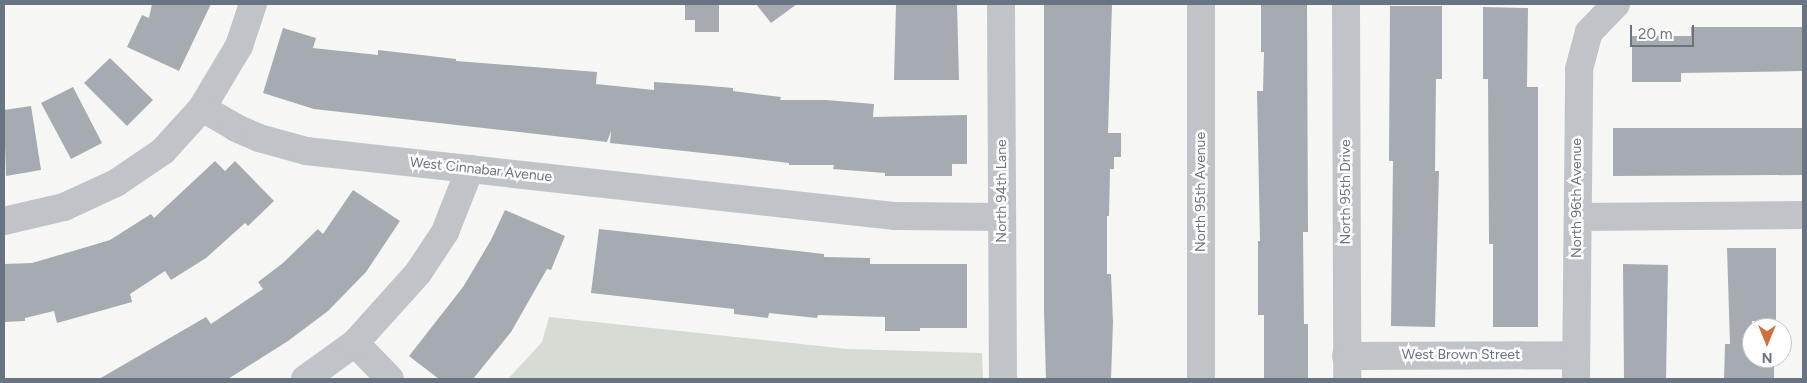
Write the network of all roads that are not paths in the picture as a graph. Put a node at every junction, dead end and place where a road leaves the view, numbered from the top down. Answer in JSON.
{"nodes":[{"id":1,"x":253,"y":4,"type":"edge"},
{"id":2,"x":1001,"y":4,"type":"edge"},
{"id":3,"x":1201,"y":4,"type":"edge"},
{"id":4,"x":1346,"y":4,"type":"edge"},
{"id":5,"x":1616,"y":4,"type":"edge"},
{"id":6,"x":202,"y":108,"type":"junction"},
{"id":7,"x":470,"y":169,"type":"junction"},
{"id":8,"x":1803,"y":215,"type":"edge"},
{"id":9,"x":1578,"y":217,"type":"junction"},
{"id":10,"x":1002,"y":218,"type":"junction"},
{"id":11,"x":4,"y":220,"type":"edge"},
{"id":12,"x":355,"y":343,"type":"junction"},
{"id":13,"x":1576,"y":367,"type":"edge"},
{"id":14,"x":1347,"y":368,"type":"edge"},
{"id":15,"x":305,"y":379,"type":"edge"},
{"id":16,"x":390,"y":379,"type":"edge"},
{"id":17,"x":1002,"y":379,"type":"edge"},
{"id":18,"x":1201,"y":379,"type":"edge"}],
"edges":[{"from":1,"to":6,"type":"street"},
{"from":2,"to":10,"type":"street","name":"North 94th Lane"},
{"from":3,"to":18,"type":"street","name":"North 95th Avenue"},
{"from":4,"to":14,"type":"street","name":"North 95th Drive"},
{"from":5,"to":9,"type":"street","name":"North 96th Avenue"},
{"from":6,"to":7,"type":"street","name":"West Cinnabar Avenue"},
{"from":6,"to":11,"type":"street"},
{"from":7,"to":10,"type":"street","name":"West Cinnabar Avenue"},
{"from":7,"to":12,"type":"street"},
{"from":8,"to":9,"type":"street"},
{"from":9,"to":13,"type":"street","name":"North 96th Avenue"},
{"from":10,"to":17,"type":"street","name":"North 94th Lane"},
{"from":12,"to":15,"type":"street"},
{"from":12,"to":16,"type":"street"},
{"from":13,"to":14,"type":"street","name":"West Brown Street"}]}
